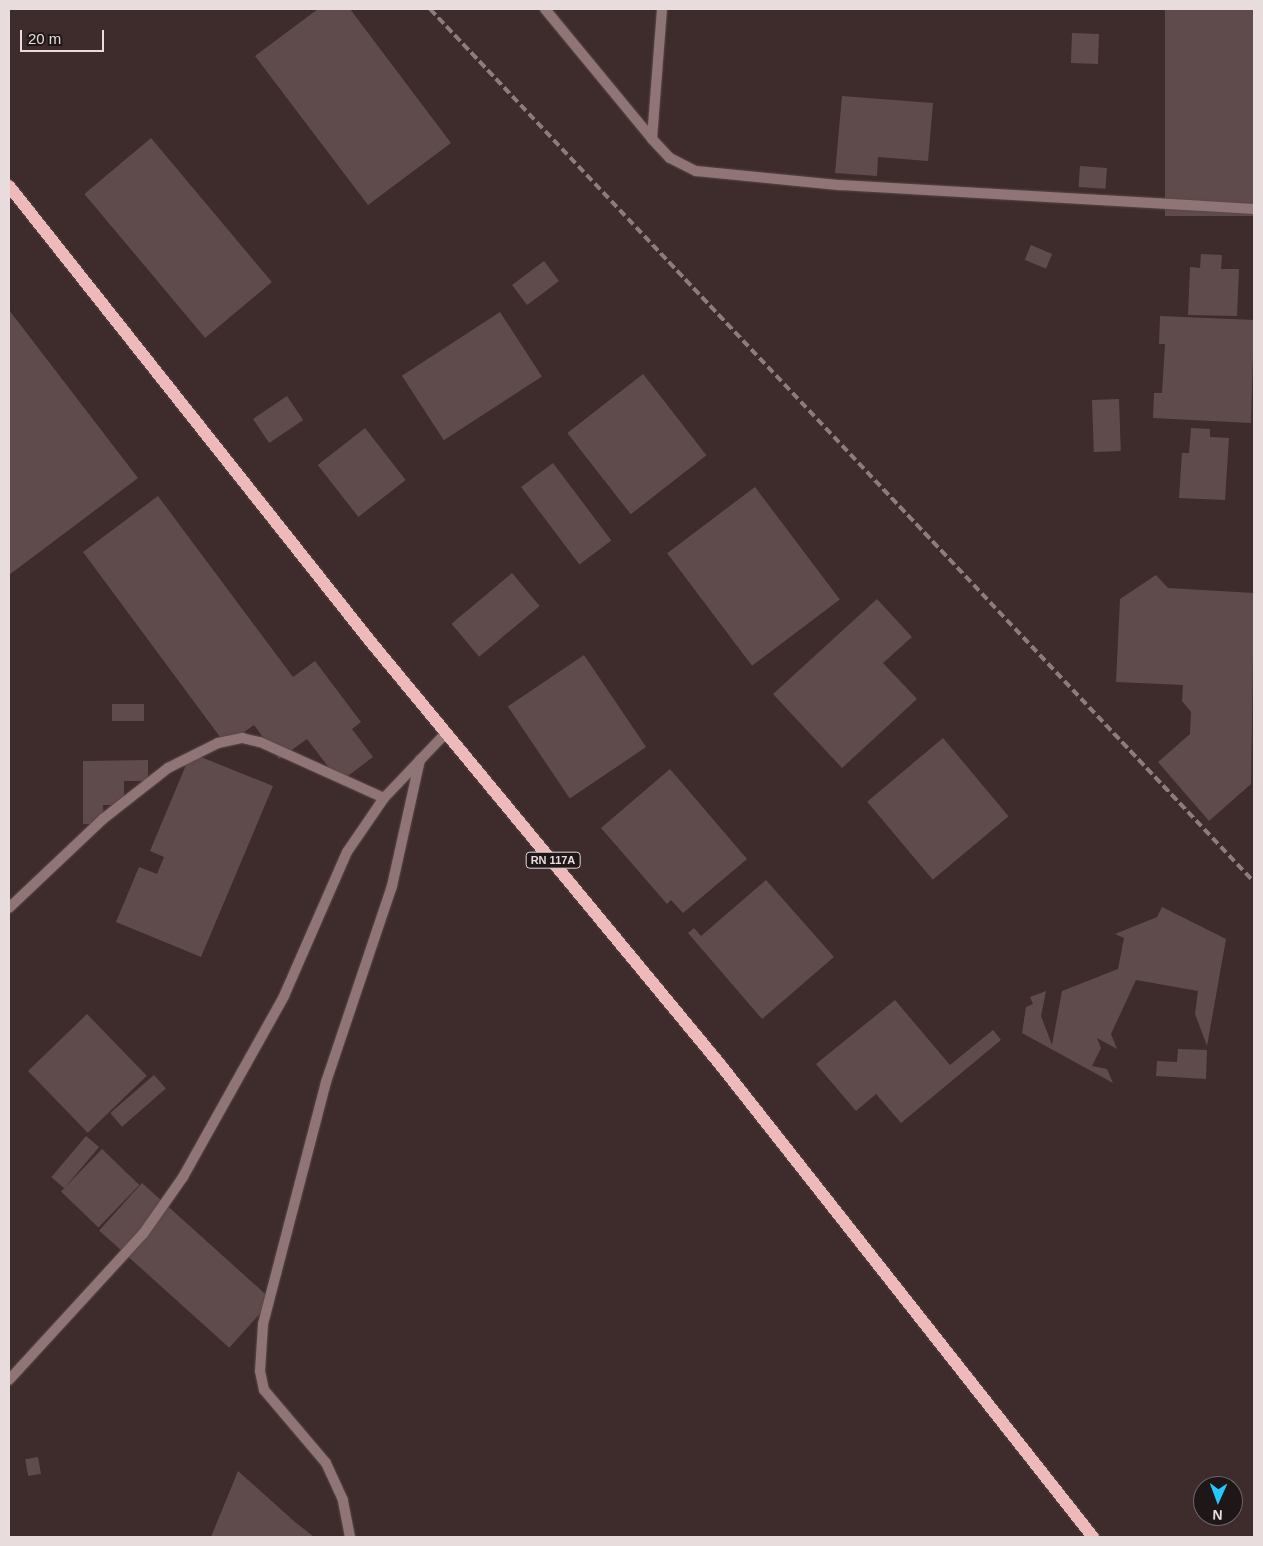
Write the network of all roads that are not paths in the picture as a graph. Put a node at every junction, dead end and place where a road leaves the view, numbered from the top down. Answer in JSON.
{"nodes":[{"id":1,"x":546,"y":9,"type":"edge"},
{"id":2,"x":662,"y":9,"type":"edge"},
{"id":3,"x":652,"y":139,"type":"junction"},
{"id":4,"x":9,"y":186,"type":"edge"},
{"id":5,"x":1254,"y":209,"type":"edge"},
{"id":6,"x":445,"y":734,"type":"junction"},
{"id":7,"x":420,"y":760,"type":"junction"},
{"id":8,"x":384,"y":798,"type":"junction"},
{"id":9,"x":9,"y":908,"type":"edge"},
{"id":10,"x":9,"y":1380,"type":"edge"},
{"id":11,"x":350,"y":1537,"type":"edge"},
{"id":12,"x":1093,"y":1537,"type":"edge"}],
"edges":[{"from":1,"to":3,"type":"street"},
{"from":2,"to":3,"type":"street"},
{"from":3,"to":5,"type":"street"},
{"from":4,"to":6,"type":"main road","number":"RN 117A"},
{"from":6,"to":7,"type":"street"},
{"from":6,"to":12,"type":"main road","number":"RN 117A"},
{"from":7,"to":8,"type":"street"},
{"from":7,"to":11,"type":"street"},
{"from":8,"to":9,"type":"street"},
{"from":8,"to":10,"type":"street"}]}
